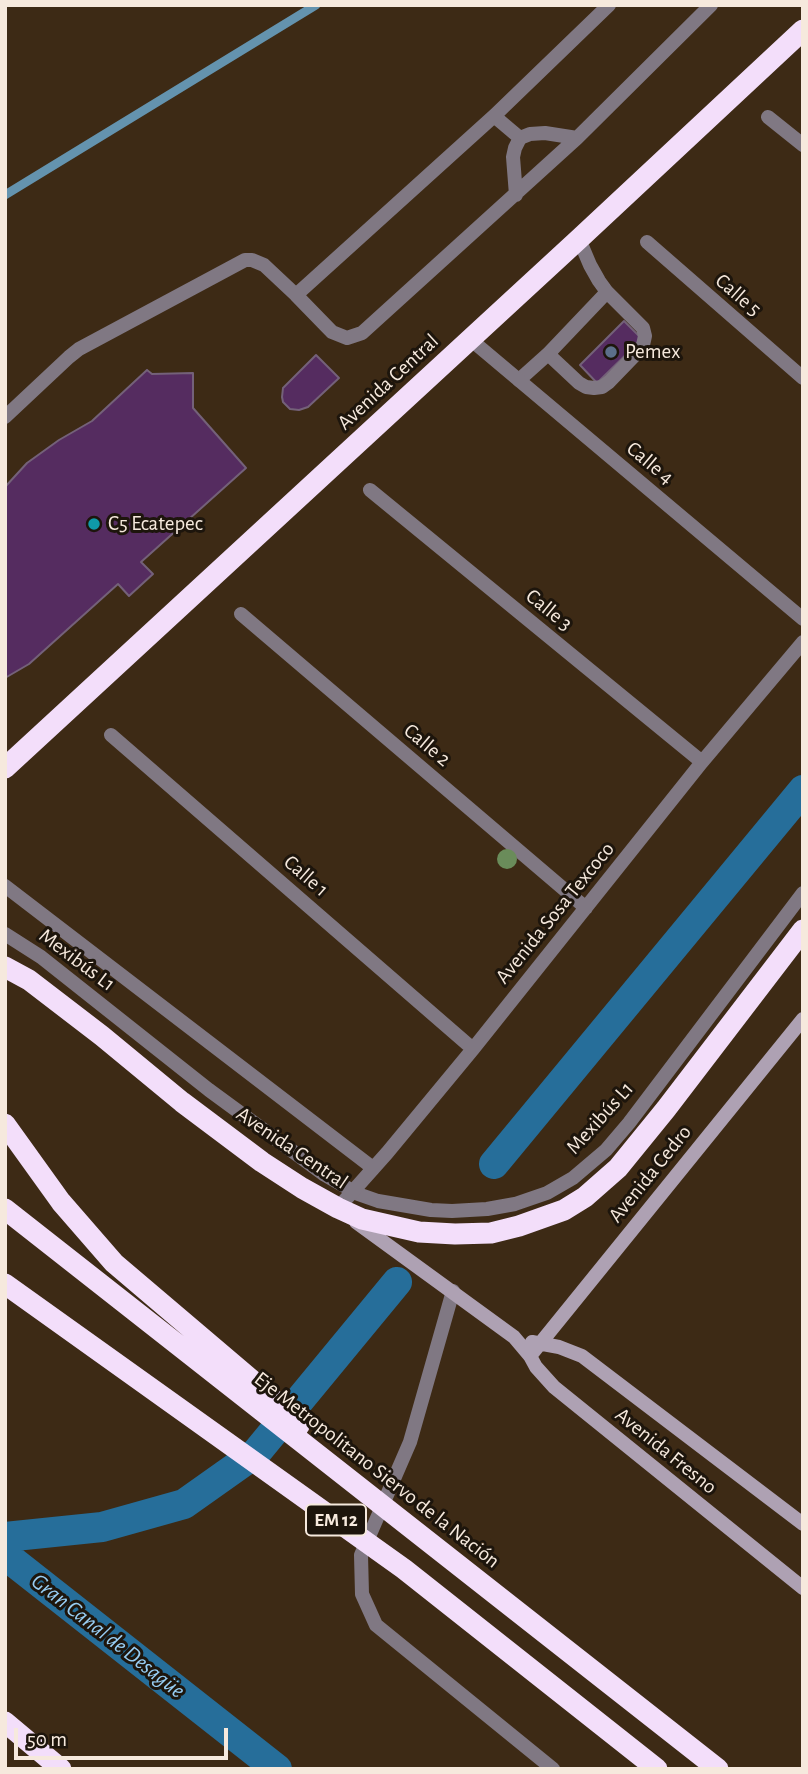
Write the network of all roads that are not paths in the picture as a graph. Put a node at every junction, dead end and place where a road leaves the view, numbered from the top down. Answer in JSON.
{"nodes":[{"id":1,"x":609,"y":5,"type":"edge"},
{"id":2,"x":711,"y":5,"type":"edge"},
{"id":3,"x":803,"y":30,"type":"edge"},
{"id":4,"x":494,"y":116,"type":"junction"},
{"id":5,"x":768,"y":117,"type":"dead end"},
{"id":6,"x":520,"y":138,"type":"junction"},
{"id":7,"x":577,"y":138,"type":"junction"},
{"id":8,"x":803,"y":145,"type":"edge"},
{"id":9,"x":516,"y":195,"type":"junction"},
{"id":10,"x":579,"y":239,"type":"junction"},
{"id":11,"x":647,"y":243,"type":"dead end"},
{"id":12,"x":607,"y":292,"type":"junction"},
{"id":13,"x":296,"y":295,"type":"junction"},
{"id":14,"x":470,"y":339,"type":"junction"},
{"id":15,"x":548,"y":354,"type":"junction"},
{"id":16,"x":803,"y":378,"type":"edge"},
{"id":17,"x":519,"y":380,"type":"junction"},
{"id":18,"x":5,"y":417,"type":"edge"},
{"id":19,"x":370,"y":490,"type":"dead end"},
{"id":20,"x":242,"y":614,"type":"dead end"},
{"id":21,"x":803,"y":619,"type":"edge"},
{"id":22,"x":803,"y":642,"type":"edge"},
{"id":23,"x":111,"y":735,"type":"dead end"},
{"id":24,"x":702,"y":762,"type":"junction"},
{"id":25,"x":5,"y":768,"type":"edge"},
{"id":26,"x":5,"y":886,"type":"edge"},
{"id":27,"x":803,"y":893,"type":"edge"},
{"id":28,"x":586,"y":908,"type":"junction"},
{"id":29,"x":803,"y":930,"type":"edge"},
{"id":30,"x":5,"y":934,"type":"edge"},
{"id":31,"x":5,"y":967,"type":"edge"},
{"id":32,"x":803,"y":1019,"type":"edge"},
{"id":33,"x":473,"y":1049,"type":"junction"},
{"id":34,"x":5,"y":1124,"type":"edge"},
{"id":35,"x":373,"y":1168,"type":"junction"},
{"id":36,"x":353,"y":1191,"type":"junction"},
{"id":37,"x":338,"y":1208,"type":"junction"},
{"id":38,"x":5,"y":1209,"type":"edge"},
{"id":39,"x":5,"y":1284,"type":"edge"},
{"id":40,"x":453,"y":1292,"type":"junction"},
{"id":41,"x":514,"y":1337,"type":"junction"},
{"id":42,"x":539,"y":1344,"type":"junction"},
{"id":43,"x":530,"y":1356,"type":"junction"},
{"id":44,"x":359,"y":1488,"type":"junction"},
{"id":45,"x":803,"y":1524,"type":"edge"},
{"id":46,"x":803,"y":1588,"type":"edge"},
{"id":47,"x":5,"y":1722,"type":"edge"},
{"id":48,"x":61,"y":1769,"type":"edge"},
{"id":49,"x":552,"y":1769,"type":"edge"},
{"id":50,"x":657,"y":1769,"type":"edge"},
{"id":51,"x":718,"y":1769,"type":"edge"}],
"edges":[{"from":1,"to":4,"type":"street"},
{"from":2,"to":7,"type":"street"},
{"from":3,"to":10,"type":"highway","name":"Avenida Central"},
{"from":4,"to":6,"type":"street"},
{"from":4,"to":13,"type":"street"},
{"from":5,"to":8,"type":"street"},
{"from":6,"to":7,"type":"street"},
{"from":6,"to":9,"type":"street"},
{"from":7,"to":9,"type":"street"},
{"from":9,"to":13,"type":"street"},
{"from":10,"to":12,"type":"street"},
{"from":10,"to":14,"type":"highway","name":"Avenida Central"},
{"from":11,"to":16,"type":"street","name":"Calle 5"},
{"from":12,"to":15,"type":"street"},
{"from":12,"to":15,"type":"street"},
{"from":13,"to":18,"type":"street"},
{"from":14,"to":17,"type":"street","name":"Calle 4"},
{"from":14,"to":25,"type":"highway","name":"Avenida Central"},
{"from":15,"to":17,"type":"street"},
{"from":17,"to":21,"type":"street","name":"Calle 4"},
{"from":19,"to":24,"type":"street","name":"Calle 3"},
{"from":20,"to":28,"type":"street","name":"Calle 2"},
{"from":22,"to":24,"type":"street","name":"Avenida Sosa Texcoco"},
{"from":23,"to":33,"type":"street","name":"Calle 1"},
{"from":24,"to":28,"type":"street","name":"Avenida Sosa Texcoco"},
{"from":26,"to":35,"type":"street"},
{"from":27,"to":36,"type":"street","name":"Mexibús L1"},
{"from":28,"to":33,"type":"street","name":"Avenida Sosa Texcoco"},
{"from":29,"to":37,"type":"highway","name":"Avenida Central"},
{"from":30,"to":36,"type":"street","name":"Mexibús L1"},
{"from":31,"to":37,"type":"highway","name":"Avenida Central"},
{"from":32,"to":42,"type":"street","name":"Avenida Cedro"},
{"from":33,"to":35,"type":"street","name":"Avenida Sosa Texcoco"},
{"from":34,"to":44,"type":"highway"},
{"from":35,"to":36,"type":"street","name":"Avenida Sosa Texcoco"},
{"from":36,"to":37,"type":"street","name":"Avenida Sosa Texcoco"},
{"from":37,"to":40,"type":"street","name":"Avenida Fresno"},
{"from":38,"to":44,"type":"highway","name":"Eje Metropolitano Siervo de la Nación","number":"EM 12"},
{"from":39,"to":50,"type":"highway","number":"EM 12"},
{"from":40,"to":41,"type":"street","name":"Avenida Fresno"},
{"from":40,"to":49,"type":"street"},
{"from":41,"to":42,"type":"street","name":"Avenida Fresno"},
{"from":41,"to":43,"type":"street","name":"Avenida Fresno"},
{"from":42,"to":43,"type":"street","name":"Avenida Cedro"},
{"from":42,"to":45,"type":"street","name":"Avenida Fresno"},
{"from":43,"to":46,"type":"street","name":"Avenida Fresno"},
{"from":44,"to":51,"type":"highway","name":"Eje Metropolitano Siervo de la Nación","number":"EM 12"},
{"from":47,"to":48,"type":"highway"}]}
